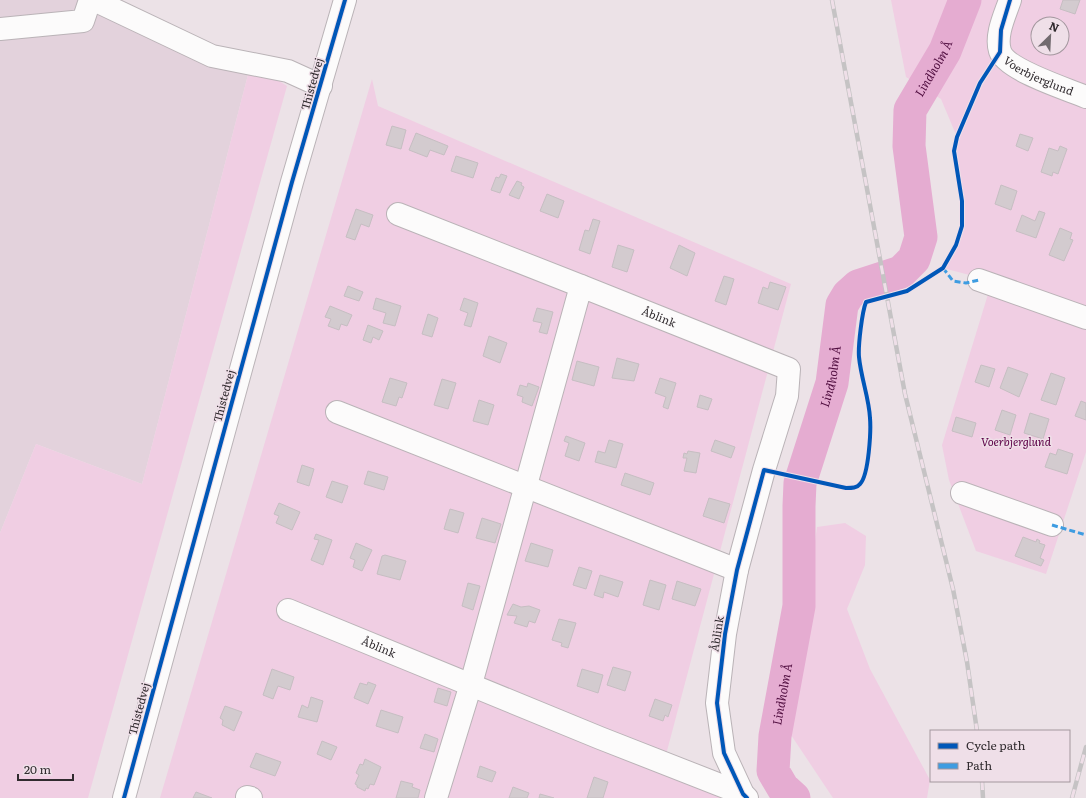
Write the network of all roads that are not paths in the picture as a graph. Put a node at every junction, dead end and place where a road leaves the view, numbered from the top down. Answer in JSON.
{"nodes":[{"id":1,"x":90,"y":0,"type":"edge"},
{"id":2,"x":94,"y":0,"type":"edge"},
{"id":3,"x":345,"y":0,"type":"edge"},
{"id":4,"x":1010,"y":0,"type":"edge"},
{"id":5,"x":0,"y":29,"type":"edge"},
{"id":6,"x":321,"y":86,"type":"junction"},
{"id":7,"x":1086,"y":97,"type":"edge"},
{"id":8,"x":398,"y":214,"type":"dead end"},
{"id":9,"x":979,"y":280,"type":"dead end"},
{"id":10,"x":581,"y":286,"type":"junction"},
{"id":11,"x":1086,"y":318,"type":"edge"},
{"id":12,"x":337,"y":412,"type":"dead end"},
{"id":13,"x":524,"y":486,"type":"junction"},
{"id":14,"x":962,"y":493,"type":"dead end"},
{"id":15,"x":1052,"y":525,"type":"dead end"},
{"id":16,"x":737,"y":570,"type":"junction"},
{"id":17,"x":288,"y":610,"type":"dead end"},
{"id":18,"x":471,"y":684,"type":"junction"},
{"id":19,"x":745,"y":796,"type":"edge"},
{"id":20,"x":124,"y":798,"type":"edge"},
{"id":21,"x":436,"y":798,"type":"edge"}],
"edges":[{"from":1,"to":5,"type":"street"},
{"from":2,"to":6,"type":"street"},
{"from":3,"to":6,"type":"street","name":"Thistedvej"},
{"from":4,"to":7,"type":"street","name":"Voerbjerglund"},
{"from":6,"to":20,"type":"street","name":"Thistedvej"},
{"from":8,"to":10,"type":"street","name":"Åblink"},
{"from":9,"to":11,"type":"street"},
{"from":10,"to":13,"type":"street"},
{"from":10,"to":16,"type":"street","name":"Åblink"},
{"from":12,"to":13,"type":"street"},
{"from":13,"to":16,"type":"street"},
{"from":13,"to":18,"type":"street"},
{"from":14,"to":15,"type":"street"},
{"from":16,"to":19,"type":"street","name":"Åblink"},
{"from":17,"to":18,"type":"street","name":"Åblink"},
{"from":18,"to":19,"type":"street","name":"Åblink"},
{"from":18,"to":21,"type":"street"}]}
